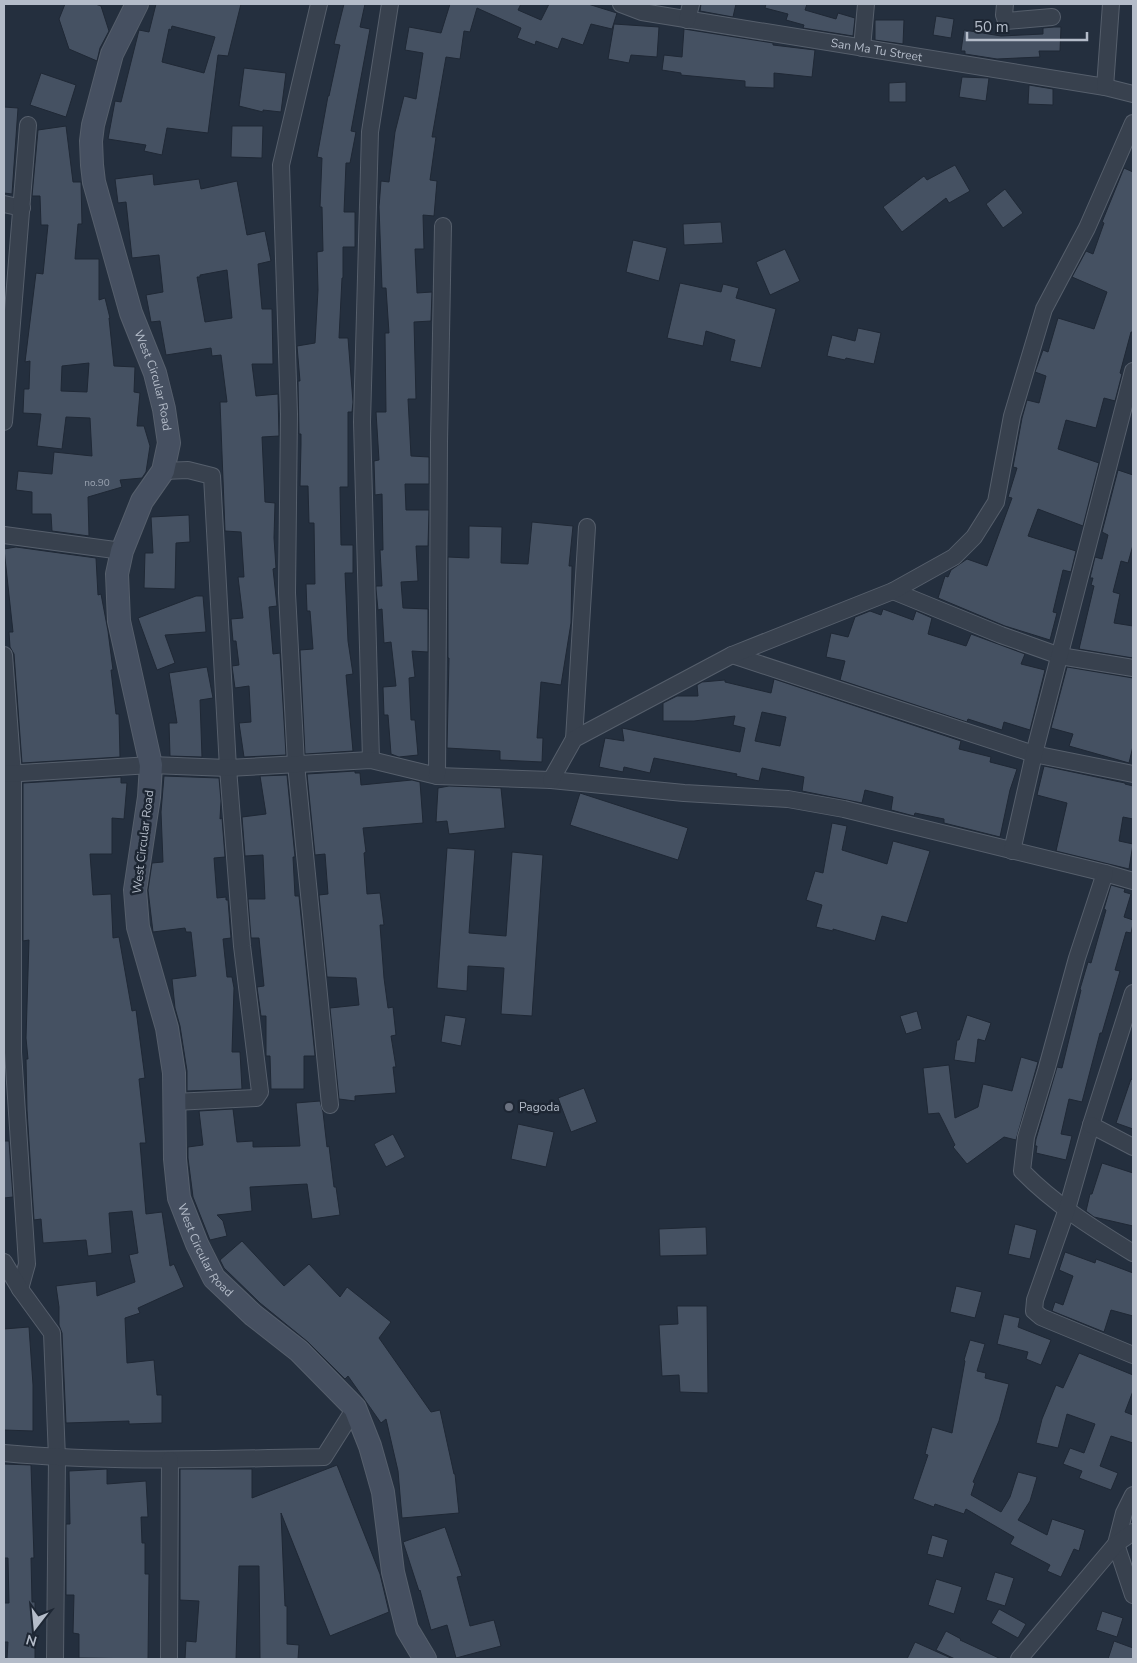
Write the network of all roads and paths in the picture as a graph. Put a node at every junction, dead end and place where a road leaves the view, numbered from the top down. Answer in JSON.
{"nodes":[{"id":1,"x":138,"y":4,"type":"edge"},
{"id":2,"x":319,"y":4,"type":"edge"},
{"id":3,"x":390,"y":4,"type":"edge"},
{"id":4,"x":621,"y":4,"type":"edge"},
{"id":5,"x":866,"y":4,"type":"edge"},
{"id":6,"x":1006,"y":4,"type":"edge"},
{"id":7,"x":1111,"y":4,"type":"edge"},
{"id":8,"x":689,"y":12,"type":"edge"},
{"id":9,"x":1052,"y":17,"type":"dead end"},
{"id":10,"x":862,"y":48,"type":"junction"},
{"id":11,"x":1105,"y":87,"type":"junction"},
{"id":12,"x":1133,"y":94,"type":"edge"},
{"id":13,"x":1133,"y":123,"type":"edge"},
{"id":14,"x":28,"y":125,"type":"dead end"},
{"id":15,"x":4,"y":204,"type":"edge"},
{"id":16,"x":22,"y":208,"type":"junction"},
{"id":17,"x":443,"y":226,"type":"dead end"},
{"id":18,"x":1133,"y":371,"type":"edge"},
{"id":19,"x":4,"y":422,"type":"edge"},
{"id":20,"x":163,"y":471,"type":"junction"},
{"id":21,"x":586,"y":527,"type":"dead end"},
{"id":22,"x":4,"y":535,"type":"edge"},
{"id":23,"x":122,"y":552,"type":"junction"},
{"id":24,"x":893,"y":591,"type":"junction"},
{"id":25,"x":4,"y":655,"type":"edge"},
{"id":26,"x":732,"y":655,"type":"junction"},
{"id":27,"x":1060,"y":656,"type":"junction"},
{"id":28,"x":1133,"y":668,"type":"edge"},
{"id":29,"x":574,"y":739,"type":"junction"},
{"id":30,"x":1034,"y":754,"type":"junction"},
{"id":31,"x":371,"y":760,"type":"junction"},
{"id":32,"x":296,"y":764,"type":"junction"},
{"id":33,"x":151,"y":765,"type":"junction"},
{"id":34,"x":228,"y":768,"type":"junction"},
{"id":35,"x":1133,"y":774,"type":"edge"},
{"id":36,"x":8,"y":775,"type":"edge"},
{"id":37,"x":437,"y":776,"type":"junction"},
{"id":38,"x":551,"y":780,"type":"junction"},
{"id":39,"x":1012,"y":851,"type":"junction"},
{"id":40,"x":1105,"y":873,"type":"junction"},
{"id":41,"x":1133,"y":881,"type":"edge"},
{"id":42,"x":1133,"y":993,"type":"edge"},
{"id":43,"x":8,"y":1052,"type":"edge"},
{"id":44,"x":174,"y":1102,"type":"junction"},
{"id":45,"x":330,"y":1105,"type":"dead end"},
{"id":46,"x":1091,"y":1125,"type":"junction"},
{"id":47,"x":1133,"y":1147,"type":"edge"},
{"id":48,"x":1067,"y":1209,"type":"junction"},
{"id":49,"x":1133,"y":1252,"type":"edge"},
{"id":50,"x":4,"y":1262,"type":"edge"},
{"id":51,"x":20,"y":1289,"type":"junction"},
{"id":52,"x":1133,"y":1355,"type":"edge"},
{"id":53,"x":356,"y":1408,"type":"junction"},
{"id":54,"x":4,"y":1453,"type":"edge"},
{"id":55,"x":57,"y":1458,"type":"junction"},
{"id":56,"x":170,"y":1460,"type":"junction"},
{"id":57,"x":1133,"y":1495,"type":"edge"},
{"id":58,"x":1133,"y":1532,"type":"edge"},
{"id":59,"x":1116,"y":1544,"type":"junction"},
{"id":60,"x":1133,"y":1595,"type":"edge"},
{"id":61,"x":55,"y":1659,"type":"edge"},
{"id":62,"x":169,"y":1659,"type":"edge"},
{"id":63,"x":425,"y":1659,"type":"edge"},
{"id":64,"x":1019,"y":1659,"type":"edge"}],
"edges":[{"from":1,"to":20,"type":"street","name":"West Circular Road"},
{"from":2,"to":32,"type":"street"},
{"from":3,"to":31,"type":"street"},
{"from":4,"to":8,"type":"street","name":"San Ma Tu Street"},
{"from":5,"to":10,"type":"street"},
{"from":6,"to":9,"type":"street"},
{"from":7,"to":11,"type":"street"},
{"from":8,"to":10,"type":"street","name":"San Ma Tu Street"},
{"from":10,"to":11,"type":"street","name":"San Ma Tu Street"},
{"from":11,"to":12,"type":"street","name":"San Ma Tu Street"},
{"from":13,"to":24,"type":"street"},
{"from":14,"to":16,"type":"street"},
{"from":15,"to":16,"type":"street"},
{"from":16,"to":19,"type":"street"},
{"from":17,"to":37,"type":"street"},
{"from":18,"to":27,"type":"street"},
{"from":20,"to":23,"type":"street","name":"West Circular Road"},
{"from":20,"to":34,"type":"street"},
{"from":21,"to":29,"type":"street"},
{"from":22,"to":23,"type":"street"},
{"from":23,"to":33,"type":"street","name":"West Circular Road"},
{"from":24,"to":26,"type":"street"},
{"from":24,"to":27,"type":"street"},
{"from":25,"to":36,"type":"street"},
{"from":26,"to":29,"type":"street"},
{"from":26,"to":30,"type":"street"},
{"from":27,"to":28,"type":"street"},
{"from":27,"to":30,"type":"street"},
{"from":29,"to":38,"type":"street"},
{"from":30,"to":35,"type":"street"},
{"from":30,"to":39,"type":"street"},
{"from":31,"to":32,"type":"street"},
{"from":31,"to":37,"type":"street"},
{"from":32,"to":34,"type":"street"},
{"from":32,"to":45,"type":"street"},
{"from":33,"to":34,"type":"street"},
{"from":33,"to":36,"type":"street"},
{"from":33,"to":44,"type":"street","name":"West Circular Road"},
{"from":34,"to":44,"type":"street"},
{"from":36,"to":43,"type":"street"},
{"from":37,"to":38,"type":"street"},
{"from":38,"to":39,"type":"street"},
{"from":39,"to":40,"type":"street"},
{"from":40,"to":41,"type":"street"},
{"from":40,"to":48,"type":"street"},
{"from":42,"to":46,"type":"street"},
{"from":43,"to":51,"type":"street"},
{"from":44,"to":53,"type":"street","name":"West Circular Road"},
{"from":46,"to":47,"type":"street"},
{"from":46,"to":48,"type":"street"},
{"from":48,"to":49,"type":"street"},
{"from":48,"to":52,"type":"street"},
{"from":50,"to":51,"type":"street"},
{"from":51,"to":55,"type":"street"},
{"from":53,"to":56,"type":"street"},
{"from":53,"to":63,"type":"street","name":"West Circular Road"},
{"from":54,"to":55,"type":"street"},
{"from":55,"to":56,"type":"street"},
{"from":55,"to":61,"type":"street"},
{"from":56,"to":62,"type":"street"},
{"from":57,"to":59,"type":"street"},
{"from":58,"to":59,"type":"street"},
{"from":59,"to":60,"type":"street"},
{"from":59,"to":64,"type":"street"}]}
